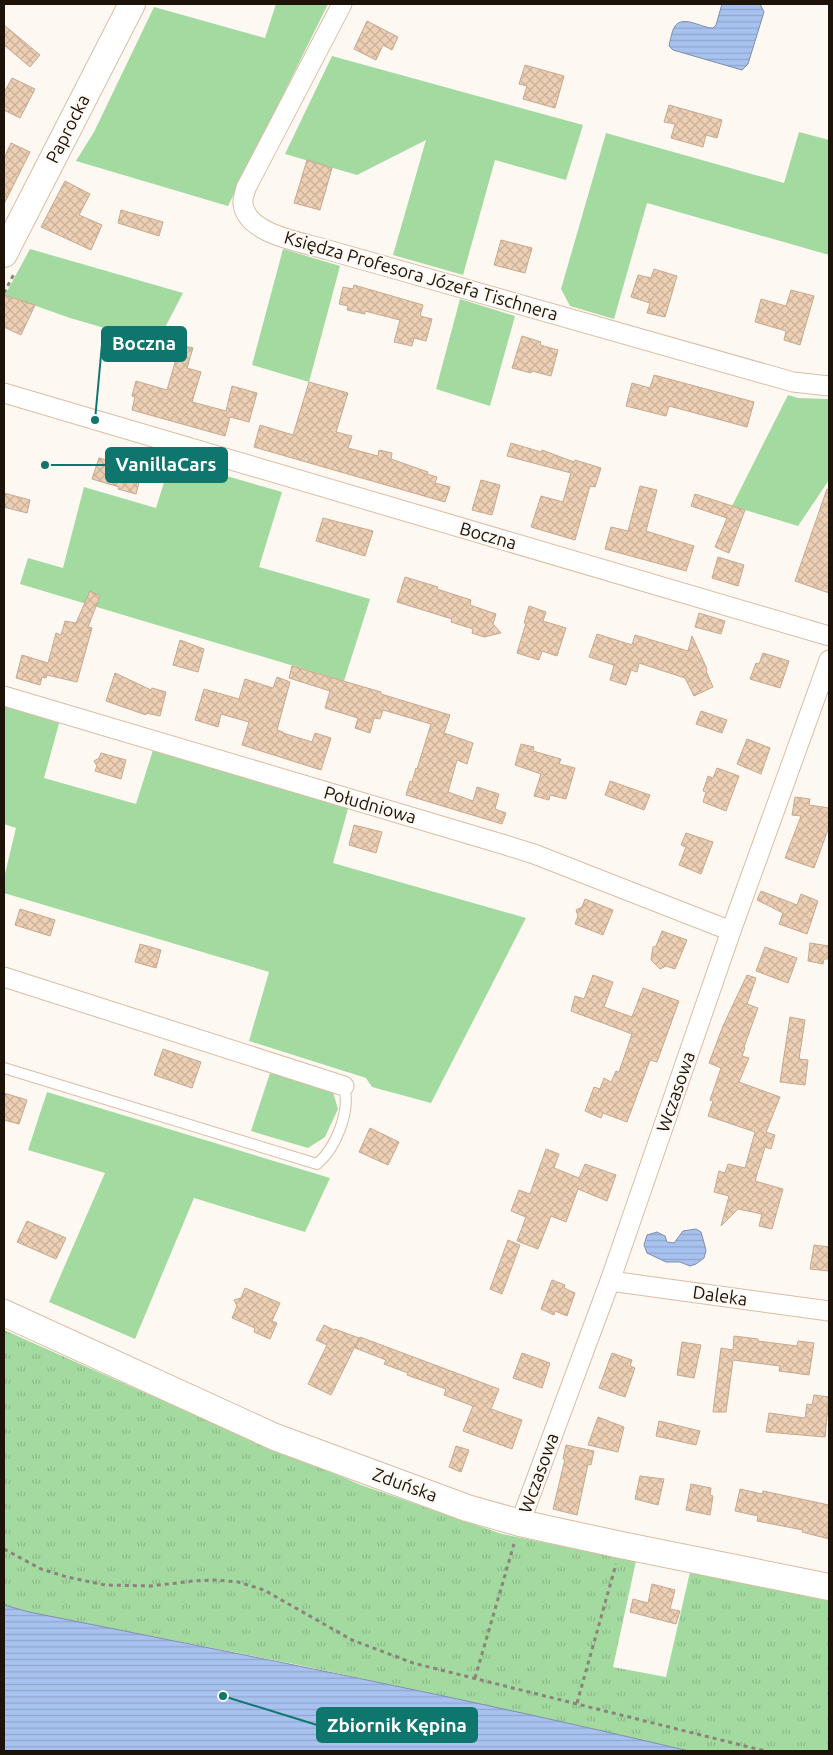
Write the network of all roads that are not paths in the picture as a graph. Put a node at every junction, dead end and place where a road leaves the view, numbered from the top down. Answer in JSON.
{"nodes":[{"id":1,"x":132,"y":4,"type":"edge"},
{"id":2,"x":342,"y":4,"type":"edge"},
{"id":3,"x":4,"y":254,"type":"edge"},
{"id":4,"x":829,"y":386,"type":"edge"},
{"id":5,"x":4,"y":394,"type":"edge"},
{"id":6,"x":829,"y":636,"type":"edge"},
{"id":7,"x":829,"y":660,"type":"edge"},
{"id":8,"x":4,"y":696,"type":"edge"},
{"id":9,"x":731,"y":931,"type":"junction"},
{"id":10,"x":4,"y":977,"type":"edge"},
{"id":11,"x":4,"y":1068,"type":"edge"},
{"id":12,"x":344,"y":1086,"type":"joint"},
{"id":13,"x":610,"y":1281,"type":"junction"},
{"id":14,"x":829,"y":1311,"type":"edge"},
{"id":15,"x":4,"y":1313,"type":"edge"},
{"id":16,"x":517,"y":1532,"type":"junction"},
{"id":17,"x":829,"y":1586,"type":"edge"}],
"edges":[{"from":1,"to":3,"type":"street","name":"Paprocka"},
{"from":2,"to":4,"type":"street","name":"Księdza Profesora Józefa Tischnera"},
{"from":5,"to":6,"type":"street","name":"Boczna"},
{"from":7,"to":9,"type":"street","name":"Wczasowa"},
{"from":8,"to":9,"type":"street","name":"Południowa"},
{"from":9,"to":13,"type":"street","name":"Wczasowa"},
{"from":10,"to":12,"type":"street"},
{"from":11,"to":12,"type":"lane"},
{"from":13,"to":14,"type":"street","name":"Daleka"},
{"from":13,"to":16,"type":"street","name":"Wczasowa"},
{"from":15,"to":16,"type":"street","name":"Zduńska"},
{"from":16,"to":17,"type":"street","name":"Zduńska"}]}
